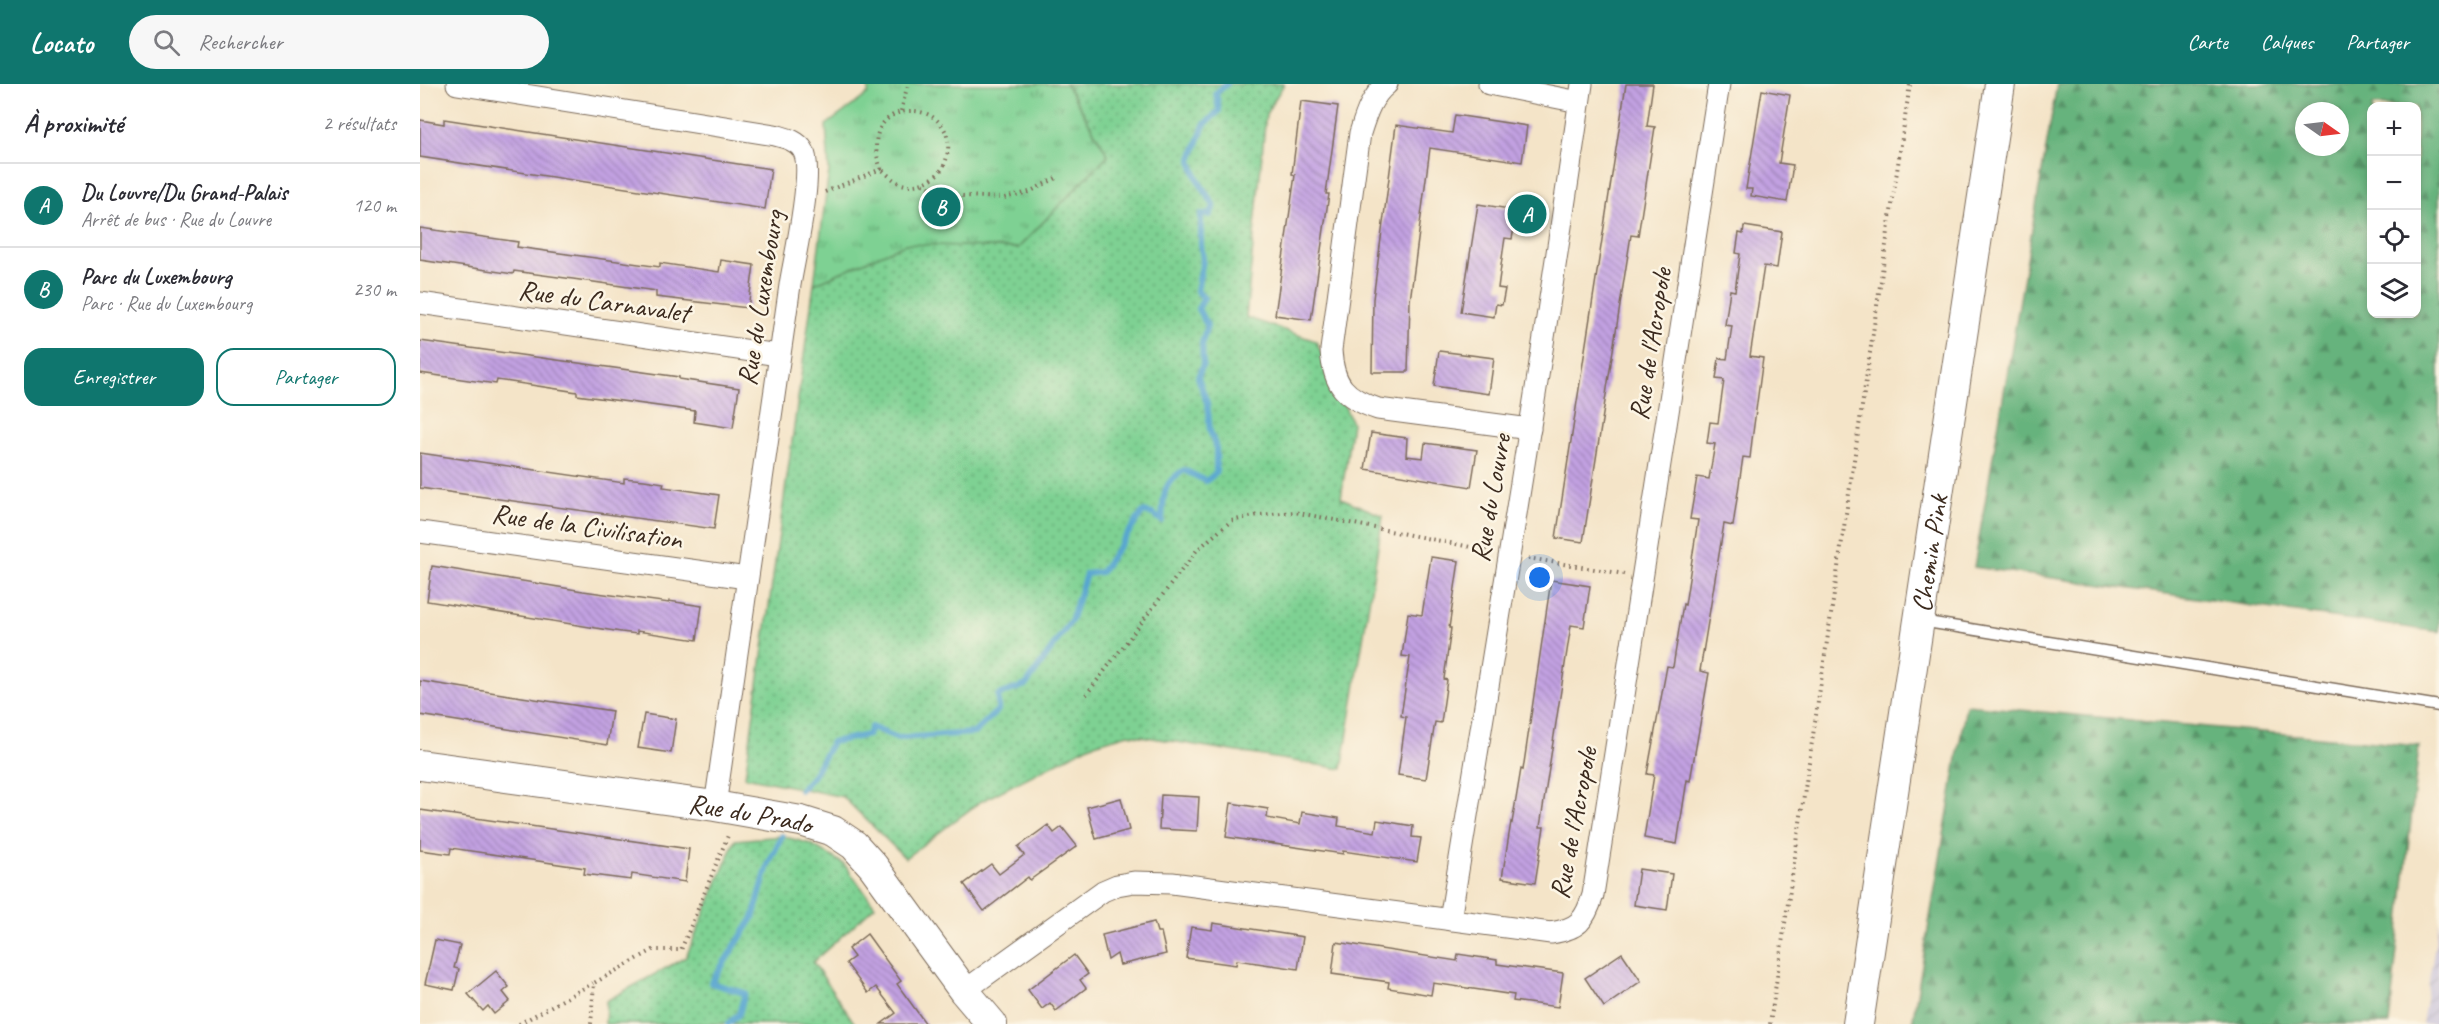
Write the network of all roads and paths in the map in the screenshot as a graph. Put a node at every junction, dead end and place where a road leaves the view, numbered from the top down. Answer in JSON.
{"nodes":[{"id":1,"x":457,"y":84,"type":"edge"},
{"id":2,"x":908,"y":84,"type":"edge"},
{"id":3,"x":1387,"y":84,"type":"edge"},
{"id":4,"x":1489,"y":84,"type":"edge"},
{"id":5,"x":1719,"y":84,"type":"edge"},
{"id":6,"x":1910,"y":84,"type":"edge"},
{"id":7,"x":2000,"y":84,"type":"edge"},
{"id":8,"x":1580,"y":93,"type":"edge"},
{"id":9,"x":901,"y":111,"type":"junction"},
{"id":10,"x":881,"y":169,"type":"junction"},
{"id":11,"x":1058,"y":177,"type":"dead end"},
{"id":12,"x":923,"y":184,"type":"junction"},
{"id":13,"x":804,"y":200,"type":"junction"},
{"id":14,"x":420,"y":303,"type":"edge"},
{"id":15,"x":779,"y":355,"type":"junction"},
{"id":16,"x":1530,"y":429,"type":"junction"},
{"id":17,"x":420,"y":532,"type":"edge"},
{"id":18,"x":1508,"y":555,"type":"junction"},
{"id":19,"x":747,"y":578,"type":"junction"},
{"id":20,"x":1643,"y":578,"type":"junction"},
{"id":21,"x":1918,"y":620,"type":"junction"},
{"id":22,"x":1086,"y":695,"type":"dead end"},
{"id":23,"x":2439,"y":706,"type":"edge"},
{"id":24,"x":420,"y":765,"type":"edge"},
{"id":25,"x":724,"y":807,"type":"junction"},
{"id":26,"x":1450,"y":920,"type":"junction"},
{"id":27,"x":594,"y":982,"type":"junction"},
{"id":28,"x":964,"y":991,"type":"junction"},
{"id":29,"x":519,"y":1024,"type":"edge"},
{"id":30,"x":591,"y":1024,"type":"edge"},
{"id":31,"x":992,"y":1024,"type":"edge"},
{"id":32,"x":1770,"y":1024,"type":"edge"},
{"id":33,"x":1858,"y":1024,"type":"edge"}],
"edges":[{"from":1,"to":13,"type":"street","name":"Rue du Luxembourg"},
{"from":2,"to":9,"type":"path"},
{"from":3,"to":16,"type":"street"},
{"from":4,"to":8,"type":"street"},
{"from":5,"to":20,"type":"street","name":"Rue de l'Acropole"},
{"from":6,"to":32,"type":"path"},
{"from":7,"to":21,"type":"main road","name":"Chemin Pink"},
{"from":8,"to":16,"type":"street","name":"Rue du Louvre"},
{"from":9,"to":10,"type":"path"},
{"from":9,"to":12,"type":"path"},
{"from":10,"to":12,"type":"path"},
{"from":10,"to":13,"type":"path"},
{"from":11,"to":12,"type":"path"},
{"from":13,"to":15,"type":"street","name":"Rue du Luxembourg"},
{"from":14,"to":15,"type":"street","name":"Rue du Carnavalet"},
{"from":15,"to":19,"type":"street","name":"Rue du Luxembourg"},
{"from":16,"to":18,"type":"street","name":"Rue du Louvre"},
{"from":17,"to":19,"type":"street","name":"Rue de la Civilisation"},
{"from":18,"to":20,"type":"path"},
{"from":18,"to":22,"type":"path"},
{"from":18,"to":26,"type":"street","name":"Rue du Louvre"},
{"from":19,"to":25,"type":"street","name":"Rue du Luxembourg"},
{"from":20,"to":26,"type":"street","name":"Rue de l'Acropole"},
{"from":21,"to":23,"type":"lane"},
{"from":21,"to":33,"type":"main road","name":"Chemin Pink"},
{"from":24,"to":25,"type":"main road","name":"Rue du Prado"},
{"from":25,"to":27,"type":"path"},
{"from":25,"to":28,"type":"main road","name":"Rue du Prado"},
{"from":26,"to":28,"type":"street","name":"Rue de l'Acropole"},
{"from":27,"to":29,"type":"path"},
{"from":27,"to":30,"type":"path"},
{"from":28,"to":31,"type":"main road","name":"Rue du Prado"}]}
